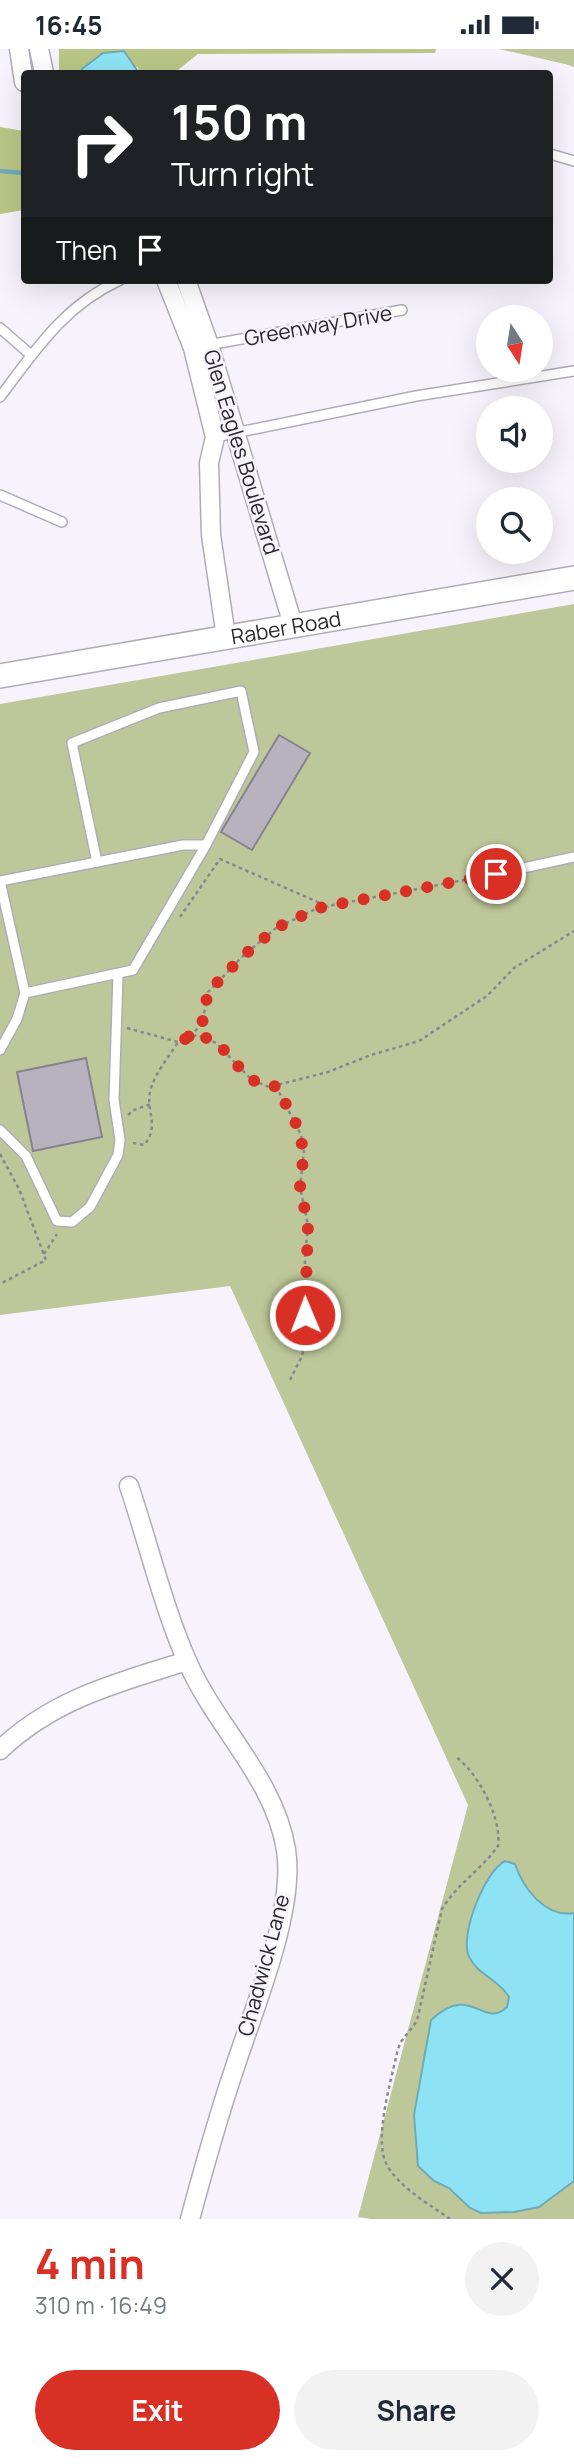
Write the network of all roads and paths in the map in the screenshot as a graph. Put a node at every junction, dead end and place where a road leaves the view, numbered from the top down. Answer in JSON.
{"nodes":[{"id":1,"x":19,"y":49,"type":"edge"},
{"id":2,"x":39,"y":49,"type":"edge"},
{"id":3,"x":22,"y":70,"type":"edge"},
{"id":4,"x":43,"y":70,"type":"edge"},
{"id":5,"x":553,"y":154,"type":"edge"},
{"id":6,"x":574,"y":161,"type":"edge"},
{"id":7,"x":113,"y":284,"type":"edge"},
{"id":8,"x":168,"y":284,"type":"edge"},
{"id":9,"x":187,"y":284,"type":"edge"},
{"id":10,"x":402,"y":310,"type":"dead end"},
{"id":11,"x":0,"y":328,"type":"edge"},
{"id":12,"x":201,"y":347,"type":"junction"},
{"id":13,"x":32,"y":355,"type":"junction"},
{"id":14,"x":574,"y":371,"type":"edge"},
{"id":15,"x":0,"y":397,"type":"edge"},
{"id":16,"x":236,"y":434,"type":"junction"},
{"id":17,"x":215,"y":437,"type":"junction"},
{"id":18,"x":0,"y":495,"type":"edge"},
{"id":19,"x":62,"y":522,"type":"dead end"},
{"id":20,"x":574,"y":578,"type":"edge"},
{"id":21,"x":293,"y":625,"type":"junction"},
{"id":22,"x":226,"y":637,"type":"junction"},
{"id":23,"x":0,"y":677,"type":"edge"},
{"id":24,"x":206,"y":845,"type":"junction"},
{"id":25,"x":574,"y":857,"type":"edge"},
{"id":26,"x":96,"y":862,"type":"junction"},
{"id":27,"x":496,"y":874,"type":"joint"},
{"id":28,"x":0,"y":881,"type":"edge"},
{"id":29,"x":329,"y":907,"type":"junction"},
{"id":30,"x":174,"y":924,"type":"dead end"},
{"id":31,"x":574,"y":931,"type":"edge"},
{"id":32,"x":118,"y":975,"type":"junction"},
{"id":33,"x":24,"y":993,"type":"junction"},
{"id":34,"x":117,"y":1024,"type":"junction"},
{"id":35,"x":177,"y":1042,"type":"junction"},
{"id":36,"x":0,"y":1050,"type":"edge"},
{"id":37,"x":276,"y":1086,"type":"junction"},
{"id":38,"x":151,"y":1104,"type":"junction"},
{"id":39,"x":126,"y":1118,"type":"dead end"},
{"id":40,"x":0,"y":1131,"type":"edge"},
{"id":41,"x":128,"y":1139,"type":"dead end"},
{"id":42,"x":0,"y":1154,"type":"edge"},
{"id":43,"x":65,"y":1223,"type":"junction"},
{"id":44,"x":44,"y":1254,"type":"junction"},
{"id":45,"x":0,"y":1284,"type":"edge"},
{"id":46,"x":289,"y":1382,"type":"dead end"},
{"id":47,"x":130,"y":1486,"type":"dead end"},
{"id":48,"x":187,"y":1661,"type":"junction"},
{"id":49,"x":0,"y":1750,"type":"edge"},
{"id":50,"x":456,"y":1756,"type":"dead end"},
{"id":51,"x":190,"y":2219,"type":"edge"},
{"id":52,"x":450,"y":2219,"type":"edge"}],
"edges":[{"from":1,"to":3,"type":"street"},
{"from":2,"to":4,"type":"street"},
{"from":5,"to":6,"type":"lane"},
{"from":7,"to":13,"type":"lane"},
{"from":8,"to":12,"type":"street","name":"Glen Eagles Boulevard"},
{"from":9,"to":12,"type":"street","name":"Glen Eagles Boulevard"},
{"from":10,"to":12,"type":"lane","name":"Greenway Drive"},
{"from":11,"to":13,"type":"lane"},
{"from":12,"to":16,"type":"street","name":"Glen Eagles Boulevard"},
{"from":12,"to":17,"type":"street","name":"Glen Eagles Boulevard"},
{"from":13,"to":15,"type":"lane"},
{"from":14,"to":16,"type":"lane"},
{"from":16,"to":17,"type":"lane"},
{"from":16,"to":21,"type":"street","name":"Glen Eagles Boulevard"},
{"from":17,"to":22,"type":"street","name":"Glen Eagles Boulevard"},
{"from":18,"to":19,"type":"lane"},
{"from":20,"to":21,"type":"street","name":"Raber Road"},
{"from":21,"to":22,"type":"street","name":"Raber Road"},
{"from":22,"to":23,"type":"street","name":"Raber Road"},
{"from":24,"to":26,"type":"lane"},
{"from":24,"to":26,"type":"lane"},
{"from":24,"to":32,"type":"lane"},
{"from":25,"to":27,"type":"lane"},
{"from":26,"to":28,"type":"lane"},
{"from":27,"to":29,"type":"path"},
{"from":28,"to":33,"type":"lane"},
{"from":29,"to":30,"type":"path"},
{"from":29,"to":35,"type":"path"},
{"from":31,"to":37,"type":"path"},
{"from":32,"to":33,"type":"lane"},
{"from":32,"to":34,"type":"lane"},
{"from":33,"to":36,"type":"lane"},
{"from":34,"to":35,"type":"path"},
{"from":34,"to":43,"type":"lane"},
{"from":35,"to":37,"type":"path"},
{"from":35,"to":38,"type":"path"},
{"from":37,"to":46,"type":"path"},
{"from":38,"to":39,"type":"path"},
{"from":38,"to":41,"type":"path"},
{"from":40,"to":43,"type":"lane"},
{"from":42,"to":44,"type":"path"},
{"from":43,"to":44,"type":"path"},
{"from":44,"to":45,"type":"path"},
{"from":47,"to":48,"type":"street","name":"Chadwick Lane"},
{"from":48,"to":49,"type":"street"},
{"from":48,"to":51,"type":"street","name":"Chadwick Lane"},
{"from":50,"to":52,"type":"path"}]}
